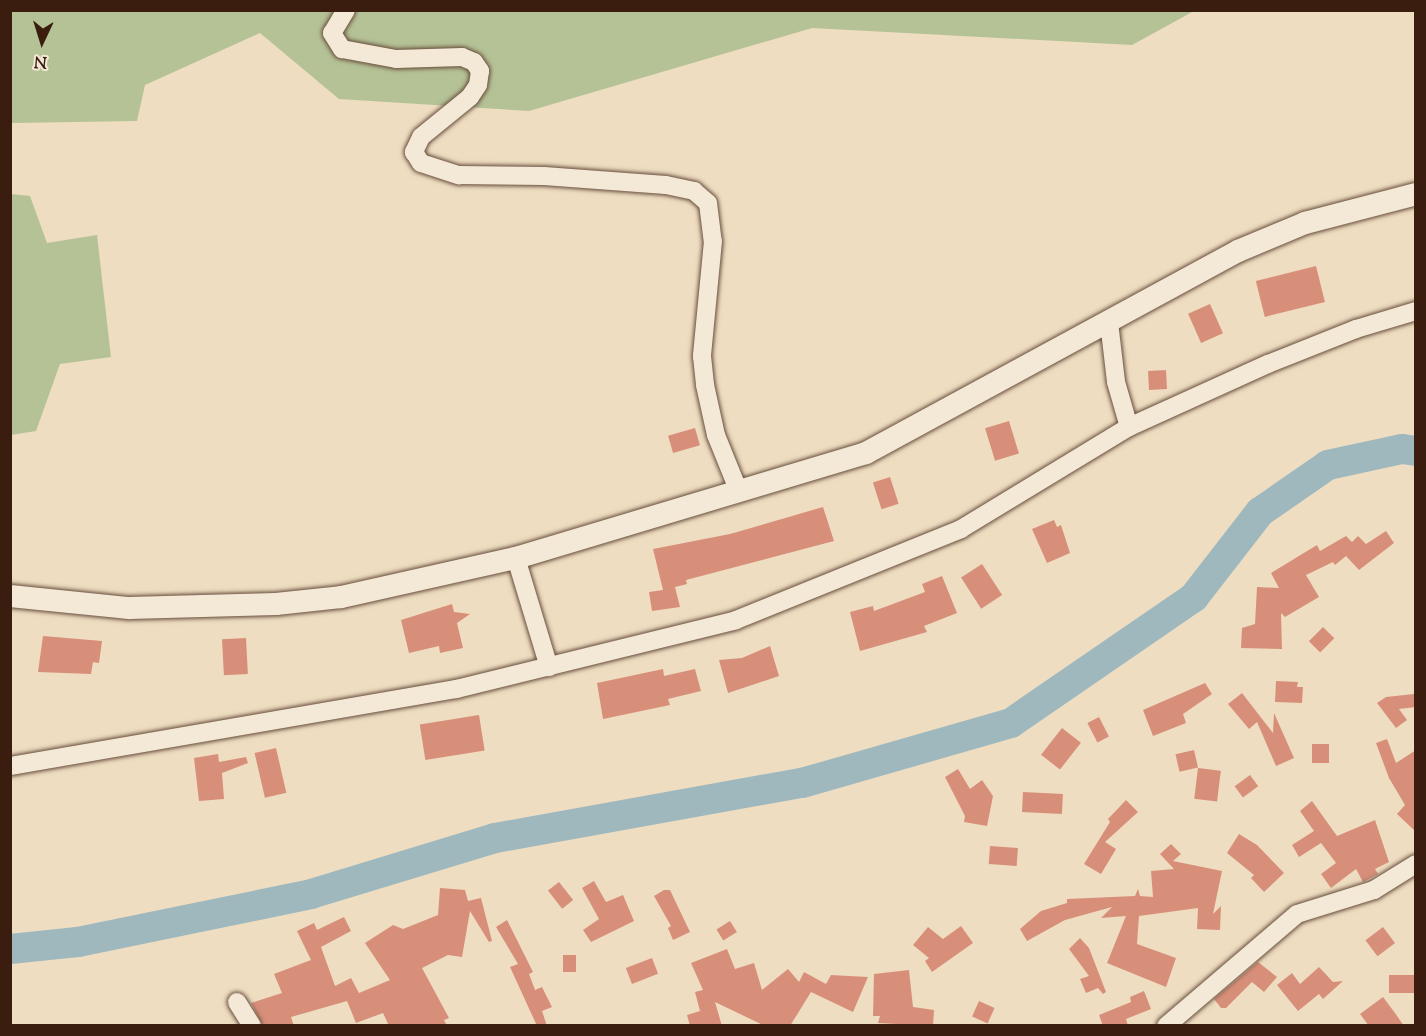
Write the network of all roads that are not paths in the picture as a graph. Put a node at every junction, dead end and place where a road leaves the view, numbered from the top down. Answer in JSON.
{"nodes":[{"id":1,"x":346,"y":10,"type":"edge"},
{"id":2,"x":1416,"y":194,"type":"edge"},
{"id":3,"x":1416,"y":310,"type":"edge"},
{"id":4,"x":1109,"y":322,"type":"junction"},
{"id":5,"x":1129,"y":427,"type":"junction"},
{"id":6,"x":740,"y":492,"type":"junction"},
{"id":7,"x":516,"y":558,"type":"junction"},
{"id":8,"x":10,"y":596,"type":"edge"},
{"id":9,"x":549,"y":667,"type":"junction"},
{"id":10,"x":10,"y":766,"type":"edge"},
{"id":11,"x":1416,"y":864,"type":"edge"},
{"id":12,"x":237,"y":1002,"type":"dead end"},
{"id":13,"x":252,"y":1026,"type":"edge"},
{"id":14,"x":1166,"y":1026,"type":"edge"}],
"edges":[{"from":1,"to":6,"type":"street"},
{"from":2,"to":4,"type":"street"},
{"from":3,"to":5,"type":"street"},
{"from":4,"to":5,"type":"street"},
{"from":4,"to":6,"type":"street"},
{"from":5,"to":9,"type":"street"},
{"from":6,"to":7,"type":"street"},
{"from":7,"to":8,"type":"street"},
{"from":7,"to":9,"type":"street"},
{"from":9,"to":10,"type":"street"},
{"from":11,"to":14,"type":"street"},
{"from":12,"to":13,"type":"street"}]}
